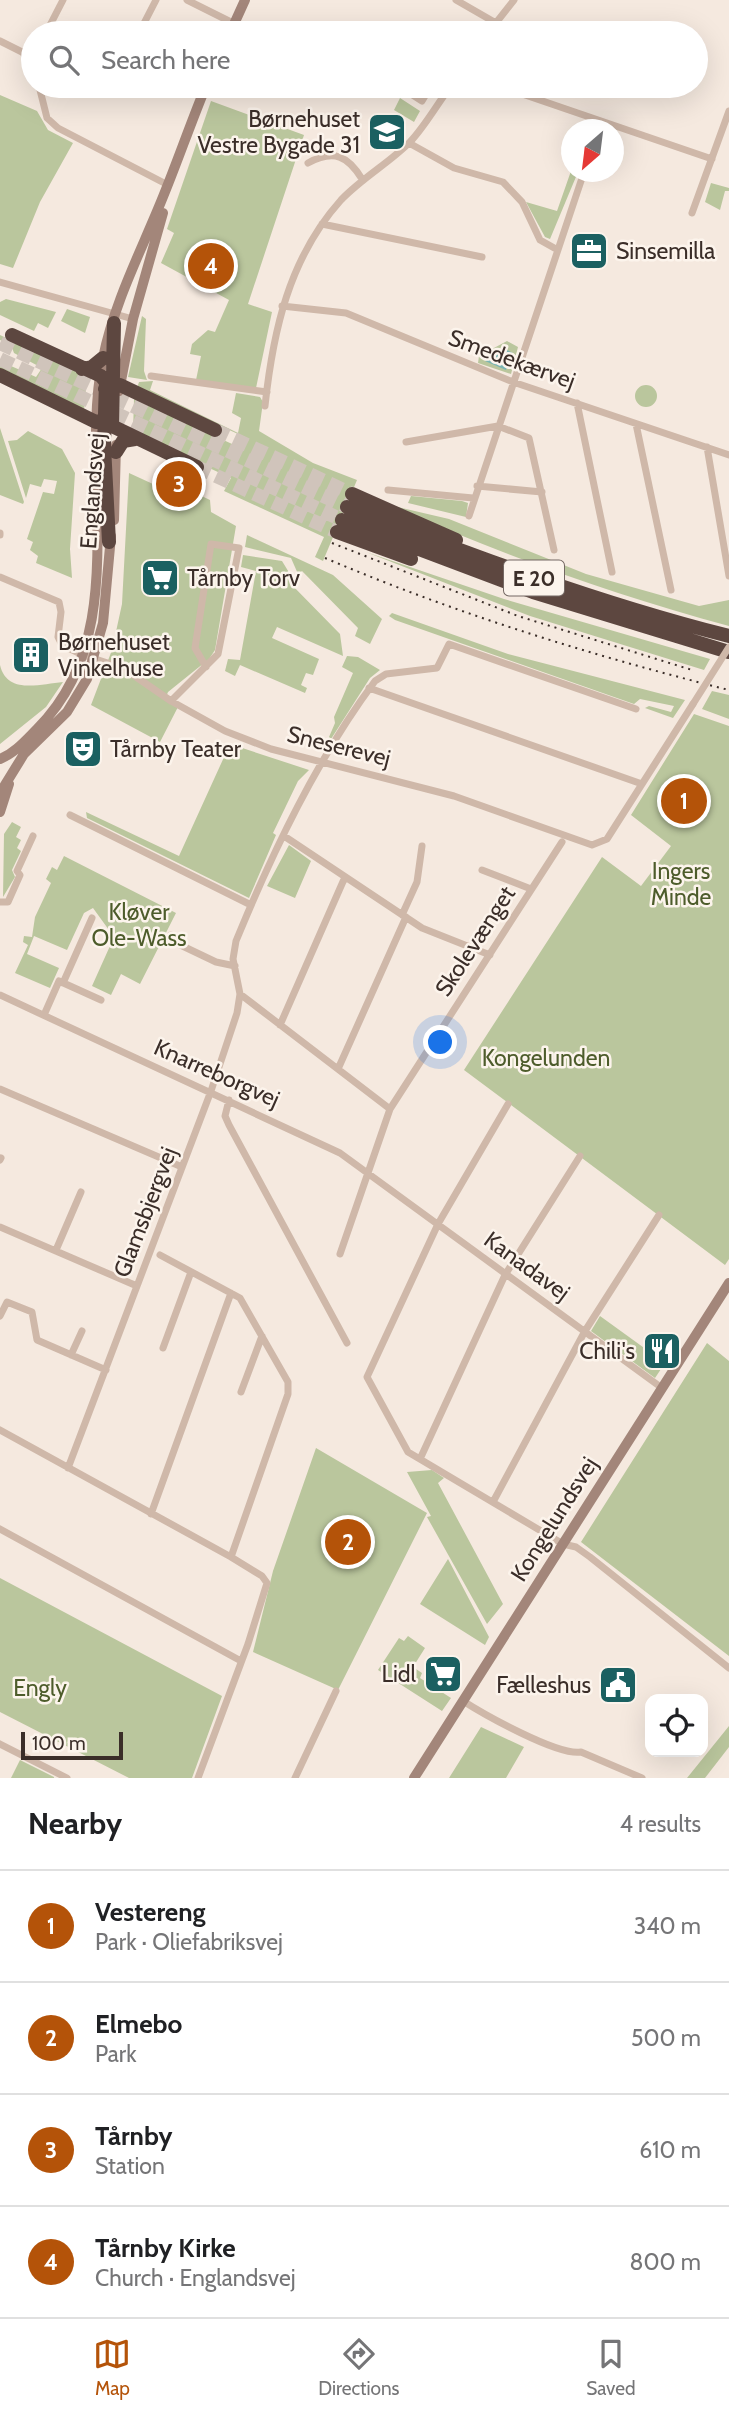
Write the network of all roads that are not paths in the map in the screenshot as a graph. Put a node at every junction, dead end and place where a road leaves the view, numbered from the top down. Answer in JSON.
{"nodes":[{"id":1,"x":63,"y":0,"type":"edge"},
{"id":2,"x":156,"y":0,"type":"edge"},
{"id":3,"x":187,"y":0,"type":"edge"},
{"id":4,"x":245,"y":0,"type":"edge"},
{"id":5,"x":456,"y":0,"type":"edge"},
{"id":6,"x":514,"y":0,"type":"edge"},
{"id":7,"x":52,"y":21,"type":"edge"},
{"id":8,"x":145,"y":21,"type":"edge"},
{"id":9,"x":222,"y":21,"type":"edge"},
{"id":10,"x":238,"y":21,"type":"edge"},
{"id":11,"x":493,"y":21,"type":"edge"},
{"id":12,"x":498,"y":21,"type":"edge"},
{"id":13,"x":0,"y":40,"type":"edge"},
{"id":14,"x":21,"y":52,"type":"edge"},
{"id":15,"x":42,"y":98,"type":"edge"},
{"id":16,"x":201,"y":98,"type":"edge"},
{"id":17,"x":442,"y":98,"type":"edge"},
{"id":18,"x":529,"y":98,"type":"edge"},
{"id":19,"x":729,"y":111,"type":"edge"},
{"id":20,"x":582,"y":119,"type":"edge"},
{"id":21,"x":624,"y":133,"type":"edge"},
{"id":22,"x":409,"y":143,"type":"junction"},
{"id":23,"x":712,"y":159,"type":"junction"},
{"id":24,"x":308,"y":163,"type":"dead end"},
{"id":25,"x":362,"y":179,"type":"junction"},
{"id":26,"x":579,"y":182,"type":"edge"},
{"id":27,"x":168,"y":185,"type":"junction"},
{"id":28,"x":692,"y":213,"type":"dead end"},
{"id":29,"x":322,"y":225,"type":"junction"},
{"id":30,"x":556,"y":249,"type":"junction"},
{"id":31,"x":482,"y":257,"type":"dead end"},
{"id":32,"x":0,"y":282,"type":"edge"},
{"id":33,"x":282,"y":306,"type":"junction"},
{"id":34,"x":115,"y":319,"type":"junction"},
{"id":35,"x":133,"y":319,"type":"junction"},
{"id":36,"x":12,"y":335,"type":"dead end"},
{"id":37,"x":103,"y":358,"type":"junction"},
{"id":38,"x":82,"y":369,"type":"junction"},
{"id":39,"x":0,"y":375,"type":"edge"},
{"id":40,"x":151,"y":376,"type":"dead end"},
{"id":41,"x":513,"y":382,"type":"junction"},
{"id":42,"x":108,"y":386,"type":"junction"},
{"id":43,"x":267,"y":392,"type":"junction"},
{"id":44,"x":577,"y":403,"type":"junction"},
{"id":45,"x":265,"y":406,"type":"dead end"},
{"id":46,"x":109,"y":422,"type":"junction"},
{"id":47,"x":636,"y":424,"type":"junction"},
{"id":48,"x":498,"y":426,"type":"junction"},
{"id":49,"x":215,"y":430,"type":"tunnel mouth"},
{"id":50,"x":135,"y":439,"type":"junction"},
{"id":51,"x":406,"y":442,"type":"dead end"},
{"id":52,"x":707,"y":447,"type":"junction"},
{"id":53,"x":116,"y":452,"type":"junction"},
{"id":54,"x":729,"y":455,"type":"edge"},
{"id":55,"x":197,"y":467,"type":"tunnel mouth"},
{"id":56,"x":477,"y":486,"type":"junction"},
{"id":57,"x":388,"y":490,"type":"dead end"},
{"id":58,"x":542,"y":492,"type":"junction"},
{"id":59,"x":473,"y":498,"type":"junction"},
{"id":60,"x":469,"y":516,"type":"dead end"},
{"id":61,"x":109,"y":542,"type":"junction"},
{"id":62,"x":554,"y":550,"type":"dead end"},
{"id":63,"x":612,"y":572,"type":"dead end"},
{"id":64,"x":729,"y":576,"type":"edge"},
{"id":65,"x":0,"y":577,"type":"edge"},
{"id":66,"x":671,"y":590,"type":"dead end"},
{"id":67,"x":729,"y":634,"type":"edge"},
{"id":68,"x":729,"y":650,"type":"edge"},
{"id":69,"x":83,"y":655,"type":"junction"},
{"id":70,"x":95,"y":660,"type":"junction"},
{"id":71,"x":206,"y":667,"type":"junction"},
{"id":72,"x":369,"y":688,"type":"junction"},
{"id":73,"x":171,"y":701,"type":"junction"},
{"id":74,"x":636,"y":709,"type":"dead end"},
{"id":75,"x":0,"y":759,"type":"edge"},
{"id":76,"x":323,"y":761,"type":"junction"},
{"id":77,"x":11,"y":774,"type":"junction"},
{"id":78,"x":642,"y":784,"type":"junction"},
{"id":79,"x":0,"y":793,"type":"edge"},
{"id":80,"x":0,"y":812,"type":"edge"},
{"id":81,"x":70,"y":816,"type":"dead end"},
{"id":82,"x":33,"y":835,"type":"dead end"},
{"id":83,"x":284,"y":836,"type":"junction"},
{"id":84,"x":562,"y":842,"type":"dead end"},
{"id":85,"x":422,"y":846,"type":"dead end"},
{"id":86,"x":482,"y":870,"type":"dead end"},
{"id":87,"x":345,"y":877,"type":"junction"},
{"id":88,"x":531,"y":889,"type":"junction"},
{"id":89,"x":0,"y":902,"type":"edge"},
{"id":90,"x":251,"y":905,"type":"junction"},
{"id":91,"x":404,"y":916,"type":"junction"},
{"id":92,"x":92,"y":918,"type":"dead end"},
{"id":93,"x":171,"y":935,"type":"dead end"},
{"id":94,"x":490,"y":954,"type":"junction"},
{"id":95,"x":235,"y":965,"type":"junction"},
{"id":96,"x":63,"y":983,"type":"junction"},
{"id":97,"x":240,"y":994,"type":"junction"},
{"id":98,"x":0,"y":995,"type":"edge"},
{"id":99,"x":101,"y":1000,"type":"dead end"},
{"id":100,"x":44,"y":1015,"type":"junction"},
{"id":101,"x":280,"y":1024,"type":"junction"},
{"id":102,"x":338,"y":1069,"type":"junction"},
{"id":103,"x":0,"y":1089,"type":"edge"},
{"id":104,"x":211,"y":1091,"type":"junction"},
{"id":105,"x":229,"y":1100,"type":"junction"},
{"id":106,"x":508,"y":1104,"type":"dead end"},
{"id":107,"x":390,"y":1109,"type":"junction"},
{"id":108,"x":580,"y":1156,"type":"dead end"},
{"id":109,"x":182,"y":1167,"type":"junction"},
{"id":110,"x":369,"y":1175,"type":"junction"},
{"id":111,"x":81,"y":1192,"type":"dead end"},
{"id":112,"x":659,"y":1215,"type":"dead end"},
{"id":113,"x":438,"y":1224,"type":"junction"},
{"id":114,"x":0,"y":1227,"type":"edge"},
{"id":115,"x":56,"y":1250,"type":"junction"},
{"id":116,"x":340,"y":1254,"type":"dead end"},
{"id":117,"x":160,"y":1255,"type":"dead end"},
{"id":118,"x":191,"y":1272,"type":"junction"},
{"id":119,"x":506,"y":1275,"type":"junction"},
{"id":120,"x":729,"y":1283,"type":"edge"},
{"id":121,"x":137,"y":1286,"type":"junction"},
{"id":122,"x":231,"y":1293,"type":"junction"},
{"id":123,"x":0,"y":1316,"type":"edge"},
{"id":124,"x":82,"y":1331,"type":"dead end"},
{"id":125,"x":585,"y":1331,"type":"junction"},
{"id":126,"x":262,"y":1336,"type":"junction"},
{"id":127,"x":347,"y":1343,"type":"dead end"},
{"id":128,"x":163,"y":1348,"type":"dead end"},
{"id":129,"x":71,"y":1355,"type":"junction"},
{"id":130,"x":106,"y":1370,"type":"junction"},
{"id":131,"x":662,"y":1388,"type":"junction"},
{"id":132,"x":241,"y":1392,"type":"dead end"},
{"id":133,"x":0,"y":1430,"type":"edge"},
{"id":134,"x":420,"y":1459,"type":"junction"},
{"id":135,"x":68,"y":1468,"type":"junction"},
{"id":136,"x":494,"y":1502,"type":"junction"},
{"id":137,"x":151,"y":1514,"type":"junction"},
{"id":138,"x":0,"y":1530,"type":"edge"},
{"id":139,"x":563,"y":1544,"type":"junction"},
{"id":140,"x":231,"y":1557,"type":"junction"},
{"id":141,"x":241,"y":1661,"type":"junction"},
{"id":142,"x":729,"y":1668,"type":"edge"},
{"id":143,"x":336,"y":1692,"type":"dead end"},
{"id":144,"x":463,"y":1701,"type":"junction"},
{"id":145,"x":0,"y":1744,"type":"edge"},
{"id":146,"x":67,"y":1778,"type":"edge"},
{"id":147,"x":198,"y":1778,"type":"edge"},
{"id":148,"x":296,"y":1778,"type":"edge"},
{"id":149,"x":414,"y":1778,"type":"edge"},
{"id":150,"x":642,"y":1778,"type":"edge"}],
"edges":[{"from":1,"to":7,"type":"street"},
{"from":2,"to":8,"type":"street"},
{"from":3,"to":9,"type":"street"},
{"from":4,"to":10,"type":"street"},
{"from":5,"to":11,"type":"street"},
{"from":6,"to":12,"type":"street"},
{"from":13,"to":14,"type":"street"},
{"from":15,"to":27,"type":"street"},
{"from":16,"to":27,"type":"street"},
{"from":17,"to":22,"type":"street"},
{"from":18,"to":20,"type":"street"},
{"from":19,"to":23,"type":"street"},
{"from":21,"to":23,"type":"street"},
{"from":22,"to":25,"type":"street"},
{"from":22,"to":30,"type":"street"},
{"from":23,"to":28,"type":"street"},
{"from":24,"to":25,"type":"street"},
{"from":25,"to":29,"type":"street"},
{"from":26,"to":30,"type":"street"},
{"from":27,"to":34,"type":"street"},
{"from":27,"to":35,"type":"street"},
{"from":29,"to":31,"type":"street"},
{"from":29,"to":33,"type":"street"},
{"from":30,"to":41,"type":"street"},
{"from":32,"to":34,"type":"street"},
{"from":33,"to":41,"type":"street","name":"Smedekærvej"},
{"from":33,"to":43,"type":"street"},
{"from":34,"to":35,"type":"street"},
{"from":34,"to":37,"type":"street"},
{"from":34,"to":42,"type":"highway"},
{"from":35,"to":42,"type":"street"},
{"from":36,"to":38,"type":"highway"},
{"from":37,"to":38,"type":"highway"},
{"from":37,"to":42,"type":"street"},
{"from":38,"to":42,"type":"highway"},
{"from":39,"to":46,"type":"highway"},
{"from":40,"to":43,"type":"street"},
{"from":41,"to":44,"type":"street","name":"Smedekærvej"},
{"from":41,"to":48,"type":"street"},
{"from":42,"to":46,"type":"highway"},
{"from":42,"to":49,"type":"highway"},
{"from":43,"to":45,"type":"street"},
{"from":44,"to":47,"type":"street","name":"Smedekærvej"},
{"from":44,"to":63,"type":"street"},
{"from":46,"to":50,"type":"highway"},
{"from":46,"to":53,"type":"street","name":"Englandsvej"},
{"from":46,"to":61,"type":"highway"},
{"from":46,"to":69,"type":"street","name":"Englandsvej"},
{"from":47,"to":52,"type":"street","name":"Smedekærvej"},
{"from":47,"to":66,"type":"street"},
{"from":48,"to":51,"type":"street"},
{"from":48,"to":56,"type":"street"},
{"from":48,"to":58,"type":"street"},
{"from":50,"to":53,"type":"highway"},
{"from":50,"to":55,"type":"highway"},
{"from":52,"to":54,"type":"street","name":"Smedekærvej"},
{"from":52,"to":64,"type":"street"},
{"from":53,"to":61,"type":"street","name":"Englandsvej"},
{"from":56,"to":58,"type":"street"},
{"from":56,"to":59,"type":"street"},
{"from":57,"to":59,"type":"street"},
{"from":58,"to":62,"type":"street"},
{"from":59,"to":60,"type":"street"},
{"from":61,"to":70,"type":"street","name":"Englandsvej"},
{"from":65,"to":69,"type":"street","name":"Sneserevej"},
{"from":67,"to":68,"type":"highway","number":"E 20"},
{"from":68,"to":78,"type":"street","bridge":true},
{"from":69,"to":70,"type":"street","name":"Sneserevej"},
{"from":69,"to":75,"type":"street","name":"Englandsvej"},
{"from":70,"to":73,"type":"street","name":"Sneserevej"},
{"from":70,"to":77,"type":"street","name":"Englandsvej"},
{"from":71,"to":71,"type":"street"},
{"from":71,"to":73,"type":"street"},
{"from":72,"to":74,"type":"street"},
{"from":72,"to":76,"type":"street","name":"Glamsbjergvej"},
{"from":72,"to":78,"type":"street"},
{"from":73,"to":76,"type":"street","name":"Sneserevej"},
{"from":76,"to":78,"type":"street","name":"Sneserevej"},
{"from":76,"to":83,"type":"street","name":"Glamsbjergvej"},
{"from":77,"to":79,"type":"street","name":"Englandsvej"},
{"from":77,"to":80,"type":"street","name":"Englandsvej"},
{"from":81,"to":90,"type":"street"},
{"from":82,"to":89,"type":"street"},
{"from":83,"to":87,"type":"street"},
{"from":83,"to":90,"type":"street","name":"Glamsbjergvej"},
{"from":84,"to":88,"type":"street","name":"Skolevænget"},
{"from":85,"to":91,"type":"street"},
{"from":86,"to":88,"type":"street"},
{"from":87,"to":91,"type":"street"},
{"from":87,"to":101,"type":"street"},
{"from":88,"to":94,"type":"street","name":"Skolevænget"},
{"from":90,"to":95,"type":"street","name":"Glamsbjergvej"},
{"from":91,"to":94,"type":"street"},
{"from":91,"to":102,"type":"street"},
{"from":92,"to":96,"type":"street"},
{"from":93,"to":95,"type":"street"},
{"from":94,"to":107,"type":"street","name":"Skolevænget"},
{"from":95,"to":97,"type":"street","name":"Glamsbjergvej"},
{"from":96,"to":99,"type":"street"},
{"from":96,"to":100,"type":"street"},
{"from":97,"to":101,"type":"street"},
{"from":97,"to":104,"type":"street","name":"Glamsbjergvej"},
{"from":98,"to":100,"type":"street","name":"Knarreborgvej"},
{"from":100,"to":104,"type":"street","name":"Knarreborgvej"},
{"from":101,"to":102,"type":"street"},
{"from":102,"to":107,"type":"street"},
{"from":103,"to":109,"type":"street"},
{"from":104,"to":105,"type":"street","name":"Knarreborgvej"},
{"from":104,"to":109,"type":"street","name":"Glamsbjergvej"},
{"from":105,"to":110,"type":"street","name":"Knarreborgvej"},
{"from":105,"to":127,"type":"street"},
{"from":106,"to":113,"type":"street"},
{"from":107,"to":110,"type":"street","name":"Skolevænget"},
{"from":108,"to":119,"type":"street"},
{"from":109,"to":121,"type":"street","name":"Glamsbjergvej"},
{"from":110,"to":113,"type":"street","name":"Kanadavej"},
{"from":110,"to":116,"type":"street","name":"Skolevænget"},
{"from":111,"to":115,"type":"street"},
{"from":112,"to":125,"type":"street"},
{"from":113,"to":119,"type":"street","name":"Kanadavej"},
{"from":113,"to":134,"type":"street"},
{"from":114,"to":115,"type":"street"},
{"from":115,"to":121,"type":"street"},
{"from":117,"to":118,"type":"street"},
{"from":118,"to":122,"type":"street"},
{"from":118,"to":128,"type":"street"},
{"from":119,"to":125,"type":"street","name":"Kanadavej"},
{"from":119,"to":134,"type":"street"},
{"from":120,"to":131,"type":"street","name":"Kongelundsvej"},
{"from":121,"to":130,"type":"street","name":"Glamsbjergvej"},
{"from":122,"to":126,"type":"street"},
{"from":122,"to":137,"type":"street"},
{"from":123,"to":129,"type":"street"},
{"from":124,"to":129,"type":"street"},
{"from":125,"to":131,"type":"street","name":"Kanadavej"},
{"from":125,"to":136,"type":"street"},
{"from":126,"to":132,"type":"street"},
{"from":126,"to":140,"type":"street"},
{"from":129,"to":130,"type":"street"},
{"from":130,"to":135,"type":"street","name":"Glamsbjergvej"},
{"from":131,"to":139,"type":"street","name":"Kongelundsvej"},
{"from":133,"to":135,"type":"street"},
{"from":134,"to":136,"type":"street"},
{"from":135,"to":137,"type":"street"},
{"from":136,"to":139,"type":"street"},
{"from":137,"to":140,"type":"street"},
{"from":138,"to":141,"type":"street"},
{"from":139,"to":142,"type":"street"},
{"from":139,"to":144,"type":"street","name":"Kongelundsvej"},
{"from":140,"to":141,"type":"street"},
{"from":141,"to":147,"type":"street"},
{"from":143,"to":148,"type":"street"},
{"from":144,"to":149,"type":"street","name":"Kongelundsvej"},
{"from":144,"to":150,"type":"street"},
{"from":145,"to":146,"type":"street"}]}
